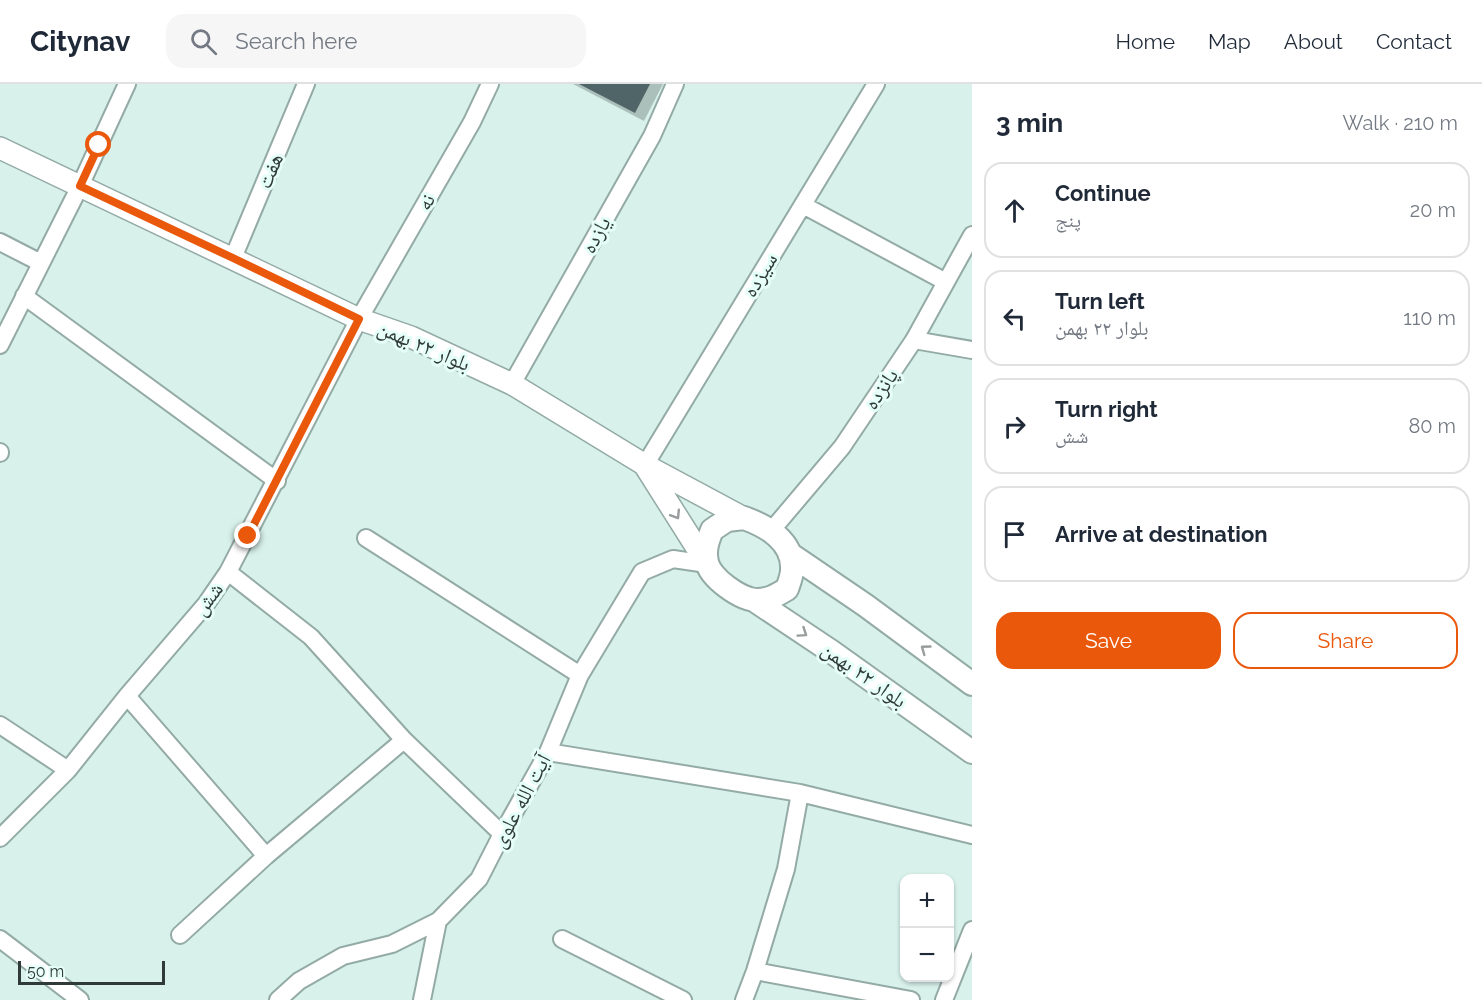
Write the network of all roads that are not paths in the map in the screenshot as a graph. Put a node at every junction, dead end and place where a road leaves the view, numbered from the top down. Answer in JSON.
{"nodes":[{"id":1,"x":127,"y":84,"type":"edge"},
{"id":2,"x":306,"y":84,"type":"edge"},
{"id":3,"x":490,"y":84,"type":"edge"},
{"id":4,"x":675,"y":84,"type":"edge"},
{"id":5,"x":876,"y":84,"type":"edge"},
{"id":6,"x":0,"y":148,"type":"edge"},
{"id":7,"x":80,"y":186,"type":"junction"},
{"id":8,"x":803,"y":205,"type":"junction"},
{"id":9,"x":0,"y":242,"type":"edge"},
{"id":10,"x":970,"y":243,"type":"edge"},
{"id":11,"x":233,"y":258,"type":"junction"},
{"id":12,"x":41,"y":262,"type":"junction"},
{"id":13,"x":946,"y":282,"type":"junction"},
{"id":14,"x":24,"y":296,"type":"junction"},
{"id":15,"x":359,"y":319,"type":"junction"},
{"id":16,"x":914,"y":340,"type":"junction"},
{"id":17,"x":0,"y":345,"type":"edge"},
{"id":18,"x":972,"y":350,"type":"edge"},
{"id":19,"x":512,"y":384,"type":"junction"},
{"id":20,"x":645,"y":465,"type":"junction"},
{"id":21,"x":277,"y":481,"type":"junction"},
{"id":22,"x":744,"y":518,"type":"junction"},
{"id":23,"x":771,"y":531,"type":"junction"},
{"id":24,"x":366,"y":538,"type":"dead end"},
{"id":25,"x":790,"y":554,"type":"junction"},
{"id":26,"x":707,"y":564,"type":"junction"},
{"id":27,"x":228,"y":572,"type":"junction"},
{"id":28,"x":754,"y":600,"type":"junction"},
{"id":29,"x":580,"y":675,"type":"junction"},
{"id":30,"x":972,"y":684,"type":"edge"},
{"id":31,"x":127,"y":696,"type":"junction"},
{"id":32,"x":0,"y":725,"type":"edge"},
{"id":33,"x":404,"y":740,"type":"junction"},
{"id":34,"x":548,"y":752,"type":"junction"},
{"id":35,"x":972,"y":752,"type":"edge"},
{"id":36,"x":68,"y":770,"type":"junction"},
{"id":37,"x":800,"y":793,"type":"junction"},
{"id":38,"x":502,"y":834,"type":"junction"},
{"id":39,"x":972,"y":835,"type":"edge"},
{"id":40,"x":0,"y":838,"type":"edge"},
{"id":41,"x":266,"y":856,"type":"junction"},
{"id":42,"x":438,"y":921,"type":"junction"},
{"id":43,"x":972,"y":930,"type":"edge"},
{"id":44,"x":180,"y":935,"type":"dead end"},
{"id":45,"x":0,"y":939,"type":"edge"},
{"id":46,"x":562,"y":939,"type":"dead end"},
{"id":47,"x":755,"y":971,"type":"junction"},
{"id":48,"x":80,"y":1000,"type":"edge"},
{"id":49,"x":278,"y":1000,"type":"edge"},
{"id":50,"x":423,"y":1000,"type":"edge"},
{"id":51,"x":683,"y":1000,"type":"edge"},
{"id":52,"x":744,"y":1000,"type":"edge"},
{"id":53,"x":911,"y":1000,"type":"edge"},
{"id":54,"x":944,"y":1000,"type":"edge"}],
"edges":[{"from":1,"to":7,"type":"street"},
{"from":2,"to":11,"type":"street","name":"هفت"},
{"from":3,"to":15,"type":"street","name":"نه"},
{"from":4,"to":19,"type":"street","name":"یازده"},
{"from":5,"to":8,"type":"street","name":"سیزده"},
{"from":6,"to":7,"type":"street","name":"بلوار ۲۲ بهمن"},
{"from":7,"to":11,"type":"street","name":"بلوار ۲۲ بهمن"},
{"from":7,"to":12,"type":"street"},
{"from":8,"to":13,"type":"street"},
{"from":8,"to":20,"type":"street","name":"سیزده"},
{"from":9,"to":12,"type":"street"},
{"from":10,"to":13,"type":"street","name":"پانزده"},
{"from":11,"to":15,"type":"street","name":"بلوار ۲۲ بهمن"},
{"from":12,"to":14,"type":"street"},
{"from":13,"to":16,"type":"street","name":"پانزده"},
{"from":14,"to":17,"type":"street"},
{"from":14,"to":21,"type":"street"},
{"from":15,"to":19,"type":"street","name":"بلوار ۲۲ بهمن"},
{"from":15,"to":21,"type":"street","name":"شش"},
{"from":16,"to":18,"type":"street"},
{"from":16,"to":23,"type":"street","name":"پانزده"},
{"from":19,"to":20,"type":"street","name":"بلوار ۲۲ بهمن"},
{"from":20,"to":22,"type":"street","name":"بلوار ۲۲ بهمن"},
{"from":20,"to":26,"type":"street","name":"بلوار ۲۲ بهمن","one_way":true},
{"from":21,"to":27,"type":"street","name":"شش"},
{"from":22,"to":23,"type":"main road"},
{"from":22,"to":26,"type":"main road"},
{"from":23,"to":25,"type":"main road"},
{"from":24,"to":29,"type":"street"},
{"from":25,"to":28,"type":"main road"},
{"from":30,"to":25,"type":"main road","one_way":true},
{"from":26,"to":28,"type":"main road"},
{"from":26,"to":29,"type":"street","name":"آیت الله علوی"},
{"from":27,"to":31,"type":"street","name":"شش"},
{"from":27,"to":33,"type":"street"},
{"from":28,"to":35,"type":"main road","name":"بلوار ۲۲ بهمن","one_way":true},
{"from":29,"to":34,"type":"street","name":"آیت الله علوی"},
{"from":31,"to":36,"type":"street","name":"شش"},
{"from":31,"to":41,"type":"street"},
{"from":32,"to":36,"type":"street"},
{"from":33,"to":38,"type":"street"},
{"from":33,"to":41,"type":"street"},
{"from":34,"to":37,"type":"street"},
{"from":34,"to":38,"type":"street","name":"آیت الله علوی"},
{"from":36,"to":40,"type":"street","name":"شش"},
{"from":37,"to":39,"type":"street"},
{"from":37,"to":47,"type":"street"},
{"from":38,"to":42,"type":"street","name":"آیت الله علوی"},
{"from":41,"to":44,"type":"street"},
{"from":42,"to":49,"type":"street","name":"آیت الله علوی"},
{"from":42,"to":50,"type":"street"},
{"from":43,"to":54,"type":"street"},
{"from":45,"to":48,"type":"street"},
{"from":46,"to":51,"type":"street"},
{"from":47,"to":52,"type":"street"},
{"from":47,"to":53,"type":"street"}]}
